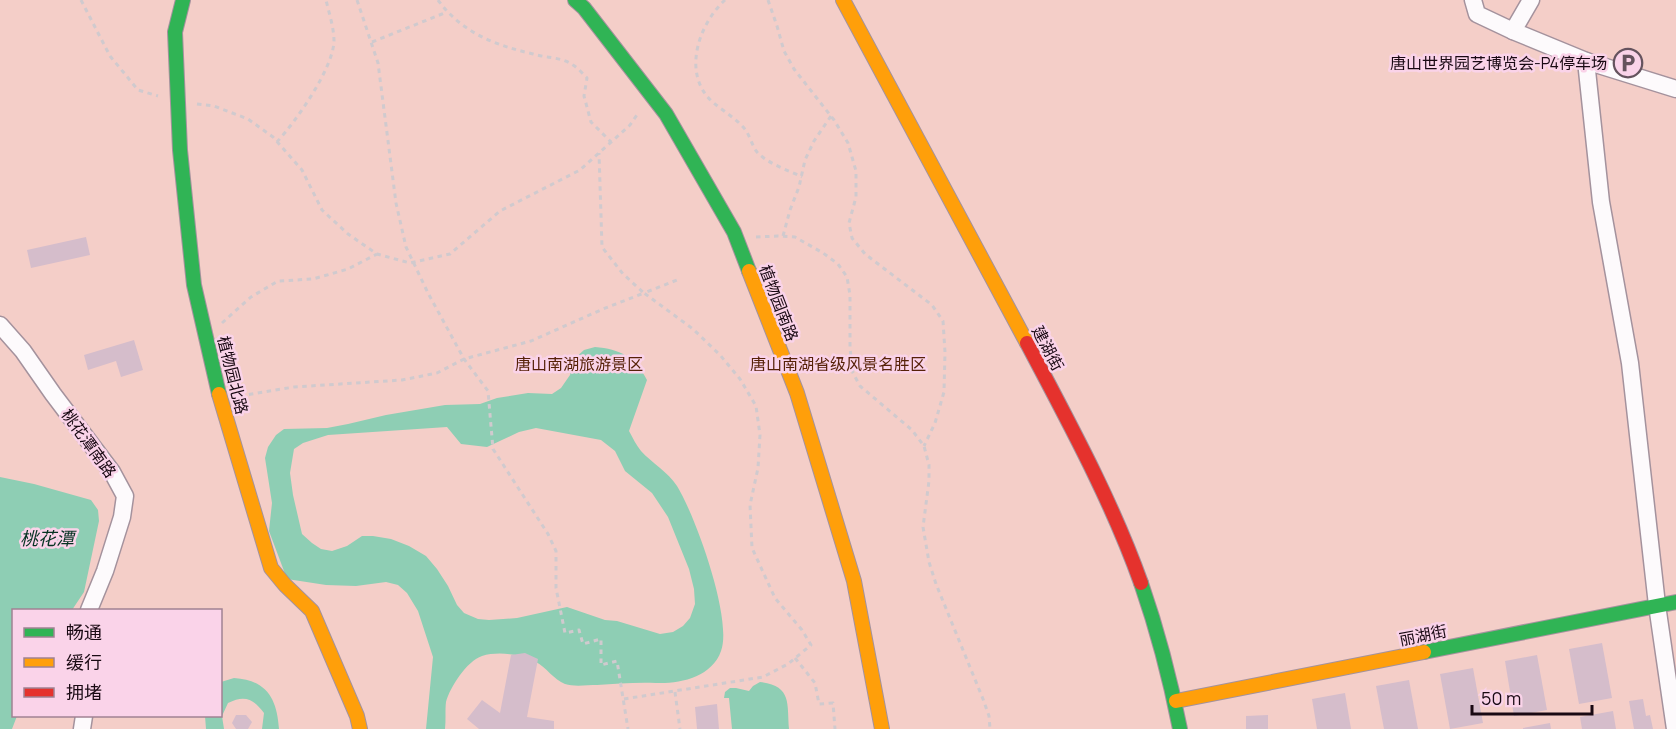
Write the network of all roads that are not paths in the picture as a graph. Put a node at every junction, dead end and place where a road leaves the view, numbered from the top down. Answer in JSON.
{"nodes":[{"id":1,"x":183,"y":0,"type":"edge"},
{"id":2,"x":575,"y":0,"type":"edge"},
{"id":3,"x":843,"y":0,"type":"edge"},
{"id":4,"x":1473,"y":0,"type":"edge"},
{"id":5,"x":1531,"y":0,"type":"edge"},
{"id":6,"x":1514,"y":31,"type":"junction"},
{"id":7,"x":1586,"y":61,"type":"junction"},
{"id":8,"x":1676,"y":89,"type":"edge"},
{"id":9,"x":0,"y":325,"type":"edge"},
{"id":10,"x":1676,"y":602,"type":"edge"},
{"id":11,"x":1657,"y":605,"type":"junction"},
{"id":12,"x":90,"y":609,"type":"edge"},
{"id":13,"x":1176,"y":700,"type":"junction"},
{"id":14,"x":360,"y":729,"type":"edge"},
{"id":15,"x":882,"y":729,"type":"edge"},
{"id":16,"x":1180,"y":729,"type":"edge"},
{"id":17,"x":1675,"y":729,"type":"edge"}],
"edges":[{"from":1,"to":14,"type":"street","name":"植物园北路"},
{"from":2,"to":15,"type":"street","name":"植物园南路"},
{"from":3,"to":13,"type":"street","name":"建湖街"},
{"from":4,"to":6,"type":"street"},
{"from":5,"to":6,"type":"street"},
{"from":6,"to":7,"type":"street"},
{"from":7,"to":8,"type":"street"},
{"from":7,"to":11,"type":"street"},
{"from":9,"to":12,"type":"street","name":"桃花潭南路"},
{"from":10,"to":11,"type":"street","name":"丽湖街"},
{"from":11,"to":13,"type":"street","name":"丽湖街"},
{"from":11,"to":17,"type":"street"},
{"from":13,"to":16,"type":"street","name":"建湖街"}]}
